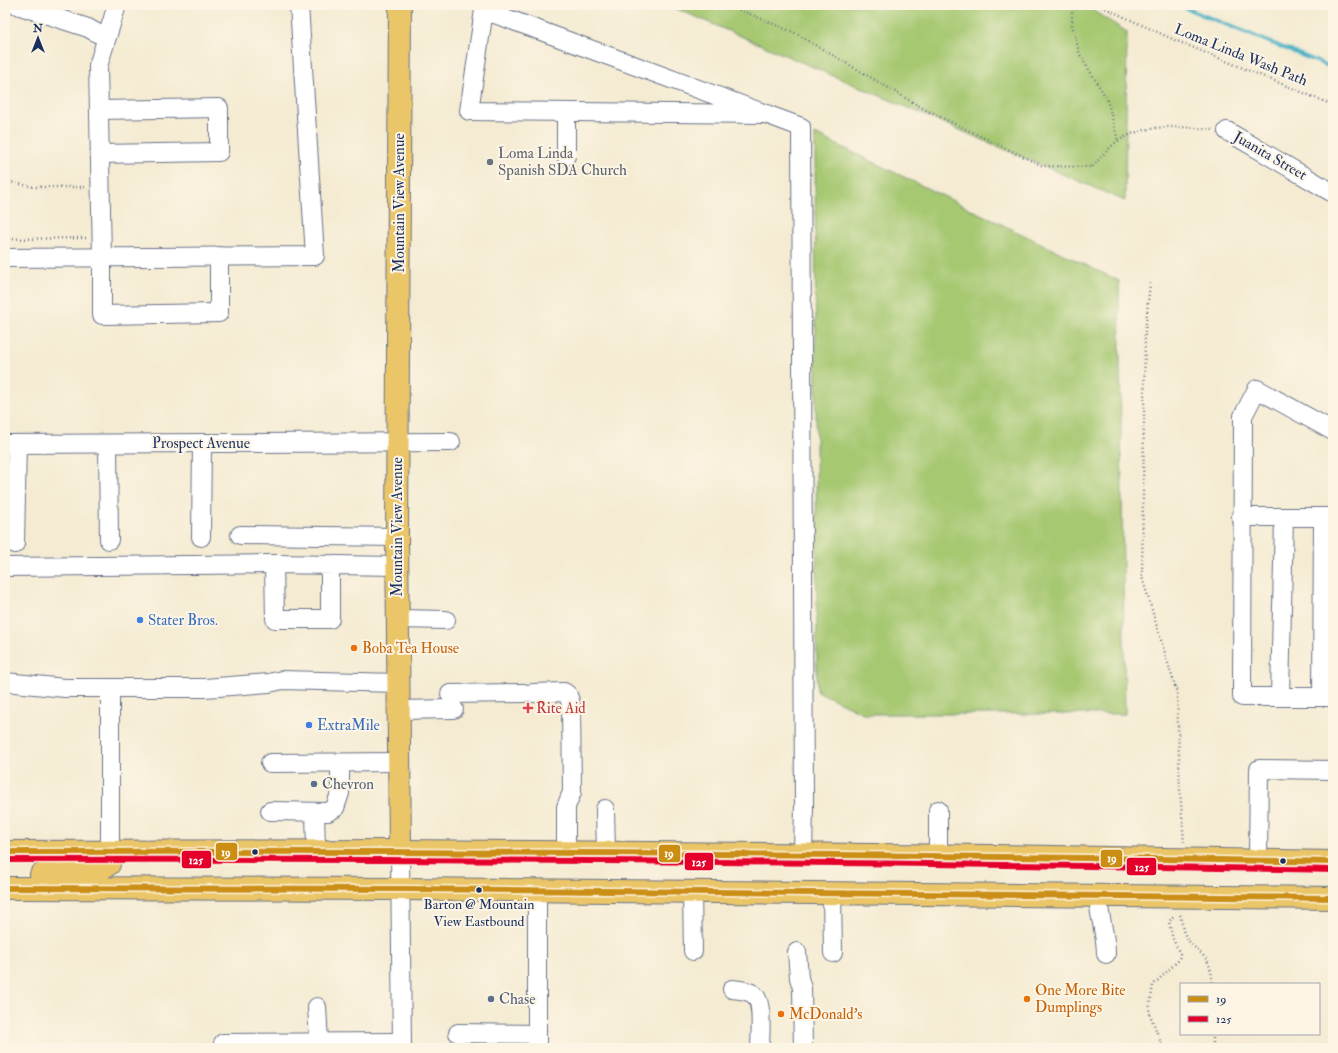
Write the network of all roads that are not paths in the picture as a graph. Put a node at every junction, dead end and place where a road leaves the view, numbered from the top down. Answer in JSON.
{"nodes":[{"id":1,"x":17,"y":5,"type":"edge"},
{"id":2,"x":116,"y":5,"type":"edge"},
{"id":3,"x":299,"y":5,"type":"edge"},
{"id":4,"x":400,"y":5,"type":"edge"},
{"id":5,"x":106,"y":38,"type":"junction"},
{"id":6,"x":99,"y":110,"type":"junction"},
{"id":7,"x":566,"y":112,"type":"junction"},
{"id":8,"x":767,"y":114,"type":"junction"},
{"id":9,"x":1227,"y":131,"type":"road end"},
{"id":10,"x":100,"y":154,"type":"junction"},
{"id":11,"x":566,"y":156,"type":"dead end"},
{"id":12,"x":1333,"y":193,"type":"edge"},
{"id":13,"x":219,"y":256,"type":"junction"},
{"id":14,"x":102,"y":257,"type":"junction"},
{"id":15,"x":5,"y":258,"type":"edge"},
{"id":16,"x":1333,"y":431,"type":"edge"},
{"id":17,"x":451,"y":442,"type":"dead end"},
{"id":18,"x":397,"y":443,"type":"junction"},
{"id":19,"x":11,"y":444,"type":"edge"},
{"id":20,"x":108,"y":444,"type":"junction"},
{"id":21,"x":202,"y":444,"type":"junction"},
{"id":22,"x":1241,"y":517,"type":"junction"},
{"id":23,"x":1284,"y":517,"type":"junction"},
{"id":24,"x":1328,"y":517,"type":"edge"},
{"id":25,"x":240,"y":536,"type":"dead end"},
{"id":26,"x":201,"y":537,"type":"dead end"},
{"id":27,"x":397,"y":537,"type":"junction"},
{"id":28,"x":109,"y":540,"type":"dead end"},
{"id":29,"x":15,"y":544,"type":"dead end"},
{"id":30,"x":274,"y":564,"type":"junction"},
{"id":31,"x":330,"y":564,"type":"junction"},
{"id":32,"x":397,"y":566,"type":"junction"},
{"id":33,"x":5,"y":567,"type":"edge"},
{"id":34,"x":398,"y":619,"type":"junction"},
{"id":35,"x":446,"y":620,"type":"dead end"},
{"id":36,"x":5,"y":682,"type":"edge"},
{"id":37,"x":398,"y":683,"type":"junction"},
{"id":38,"x":110,"y":688,"type":"junction"},
{"id":39,"x":1280,"y":697,"type":"junction"},
{"id":40,"x":1327,"y":697,"type":"edge"},
{"id":41,"x":398,"y":710,"type":"junction"},
{"id":42,"x":398,"y":762,"type":"junction"},
{"id":43,"x":270,"y":763,"type":"dead end"},
{"id":44,"x":340,"y":763,"type":"junction"},
{"id":45,"x":1333,"y":770,"type":"edge"},
{"id":46,"x":605,"y":810,"type":"dead end"},
{"id":47,"x":938,"y":810,"type":"dead end"},
{"id":48,"x":270,"y":811,"type":"dead end"},
{"id":49,"x":315,"y":812,"type":"junction"},
{"id":50,"x":316,"y":851,"type":"junction"},
{"id":51,"x":400,"y":851,"type":"junction"},
{"id":52,"x":5,"y":852,"type":"edge"},
{"id":53,"x":110,"y":852,"type":"junction"},
{"id":54,"x":566,"y":853,"type":"junction"},
{"id":55,"x":606,"y":853,"type":"junction"},
{"id":56,"x":803,"y":855,"type":"junction"},
{"id":57,"x":938,"y":856,"type":"junction"},
{"id":58,"x":1258,"y":860,"type":"junction"},
{"id":59,"x":1333,"y":862,"type":"edge"},
{"id":60,"x":5,"y":880,"type":"edge"},
{"id":61,"x":5,"y":888,"type":"edge"},
{"id":62,"x":401,"y":889,"type":"junction"},
{"id":63,"x":538,"y":891,"type":"junction"},
{"id":64,"x":692,"y":892,"type":"junction"},
{"id":65,"x":832,"y":894,"type":"junction"},
{"id":66,"x":1098,"y":896,"type":"junction"},
{"id":67,"x":1333,"y":898,"type":"edge"},
{"id":68,"x":692,"y":951,"type":"dead end"},
{"id":69,"x":797,"y":952,"type":"dead end"},
{"id":70,"x":833,"y":953,"type":"dead end"},
{"id":71,"x":1106,"y":954,"type":"dead end"},
{"id":72,"x":732,"y":989,"type":"dead end"},
{"id":73,"x":317,"y":1007,"type":"dead end"},
{"id":74,"x":458,"y":1033,"type":"dead end"},
{"id":75,"x":538,"y":1041,"type":"edge"},
{"id":76,"x":319,"y":1042,"type":"junction"},
{"id":77,"x":223,"y":1043,"type":"dead end"},
{"id":78,"x":253,"y":1045,"type":"edge"},
{"id":79,"x":402,"y":1045,"type":"edge"},
{"id":80,"x":798,"y":1047,"type":"edge"},
{"id":81,"x":760,"y":1048,"type":"edge"}],
"edges":[{"from":1,"to":5,"type":"street"},
{"from":2,"to":5,"type":"street"},
{"from":3,"to":13,"type":"street"},
{"from":4,"to":18,"type":"main road","name":"Mountain View Avenue"},
{"from":5,"to":6,"type":"street"},
{"from":6,"to":10,"type":"street"},
{"from":6,"to":10,"type":"street"},
{"from":7,"to":8,"type":"street"},
{"from":7,"to":8,"type":"street"},
{"from":7,"to":11,"type":"street"},
{"from":8,"to":56,"type":"street"},
{"from":9,"to":12,"type":"street","name":"Juanita Street"},
{"from":10,"to":14,"type":"street"},
{"from":13,"to":14,"type":"street"},
{"from":13,"to":14,"type":"street"},
{"from":14,"to":15,"type":"street"},
{"from":16,"to":22,"type":"street"},
{"from":17,"to":18,"type":"street","name":"Prospect Avenue"},
{"from":18,"to":21,"type":"street","name":"Prospect Avenue"},
{"from":18,"to":27,"type":"main road","name":"Mountain View Avenue"},
{"from":19,"to":20,"type":"street","name":"Prospect Avenue"},
{"from":19,"to":29,"type":"street"},
{"from":20,"to":21,"type":"street","name":"Prospect Avenue"},
{"from":20,"to":28,"type":"street"},
{"from":21,"to":26,"type":"street"},
{"from":22,"to":23,"type":"street"},
{"from":22,"to":39,"type":"street"},
{"from":23,"to":24,"type":"street"},
{"from":23,"to":39,"type":"street"},
{"from":24,"to":40,"type":"street"},
{"from":25,"to":27,"type":"street"},
{"from":27,"to":32,"type":"main road","name":"Mountain View Avenue"},
{"from":30,"to":31,"type":"street"},
{"from":30,"to":31,"type":"street"},
{"from":30,"to":33,"type":"street"},
{"from":31,"to":32,"type":"street"},
{"from":32,"to":34,"type":"main road","name":"Mountain View Avenue"},
{"from":34,"to":35,"type":"street"},
{"from":34,"to":37,"type":"main road","name":"Mountain View Avenue"},
{"from":36,"to":38,"type":"street"},
{"from":37,"to":38,"type":"street"},
{"from":37,"to":41,"type":"main road","name":"Mountain View Avenue"},
{"from":38,"to":53,"type":"street"},
{"from":39,"to":40,"type":"street"},
{"from":41,"to":42,"type":"main road","name":"Mountain View Avenue"},
{"from":41,"to":54,"type":"street"},
{"from":42,"to":44,"type":"street"},
{"from":42,"to":51,"type":"main road","name":"Mountain View Avenue"},
{"from":43,"to":44,"type":"street"},
{"from":44,"to":49,"type":"street"},
{"from":45,"to":58,"type":"street"},
{"from":46,"to":55,"type":"street"},
{"from":47,"to":57,"type":"street"},
{"from":48,"to":49,"type":"street"},
{"from":49,"to":50,"type":"street"},
{"from":50,"to":51,"type":"main road"},
{"from":50,"to":53,"type":"main road"},
{"from":51,"to":54,"type":"main road"},
{"from":51,"to":62,"type":"street","name":"Mountain View Avenue"},
{"from":52,"to":53,"type":"main road"},
{"from":53,"to":60,"type":"main road"},
{"from":54,"to":55,"type":"main road"},
{"from":55,"to":56,"type":"main road"},
{"from":56,"to":57,"type":"main road"},
{"from":57,"to":58,"type":"main road"},
{"from":58,"to":59,"type":"main road"},
{"from":61,"to":62,"type":"main road"},
{"from":62,"to":63,"type":"main road"},
{"from":62,"to":79,"type":"street","name":"Mountain View Avenue"},
{"from":63,"to":64,"type":"main road"},
{"from":63,"to":75,"type":"street"},
{"from":64,"to":65,"type":"main road"},
{"from":64,"to":68,"type":"street"},
{"from":65,"to":66,"type":"main road"},
{"from":65,"to":70,"type":"street"},
{"from":66,"to":67,"type":"main road"},
{"from":66,"to":71,"type":"street"},
{"from":69,"to":80,"type":"street"},
{"from":72,"to":81,"type":"street"},
{"from":73,"to":76,"type":"street"},
{"from":74,"to":75,"type":"street"},
{"from":76,"to":78,"type":"street"},
{"from":76,"to":79,"type":"street"},
{"from":77,"to":78,"type":"street"}]}
